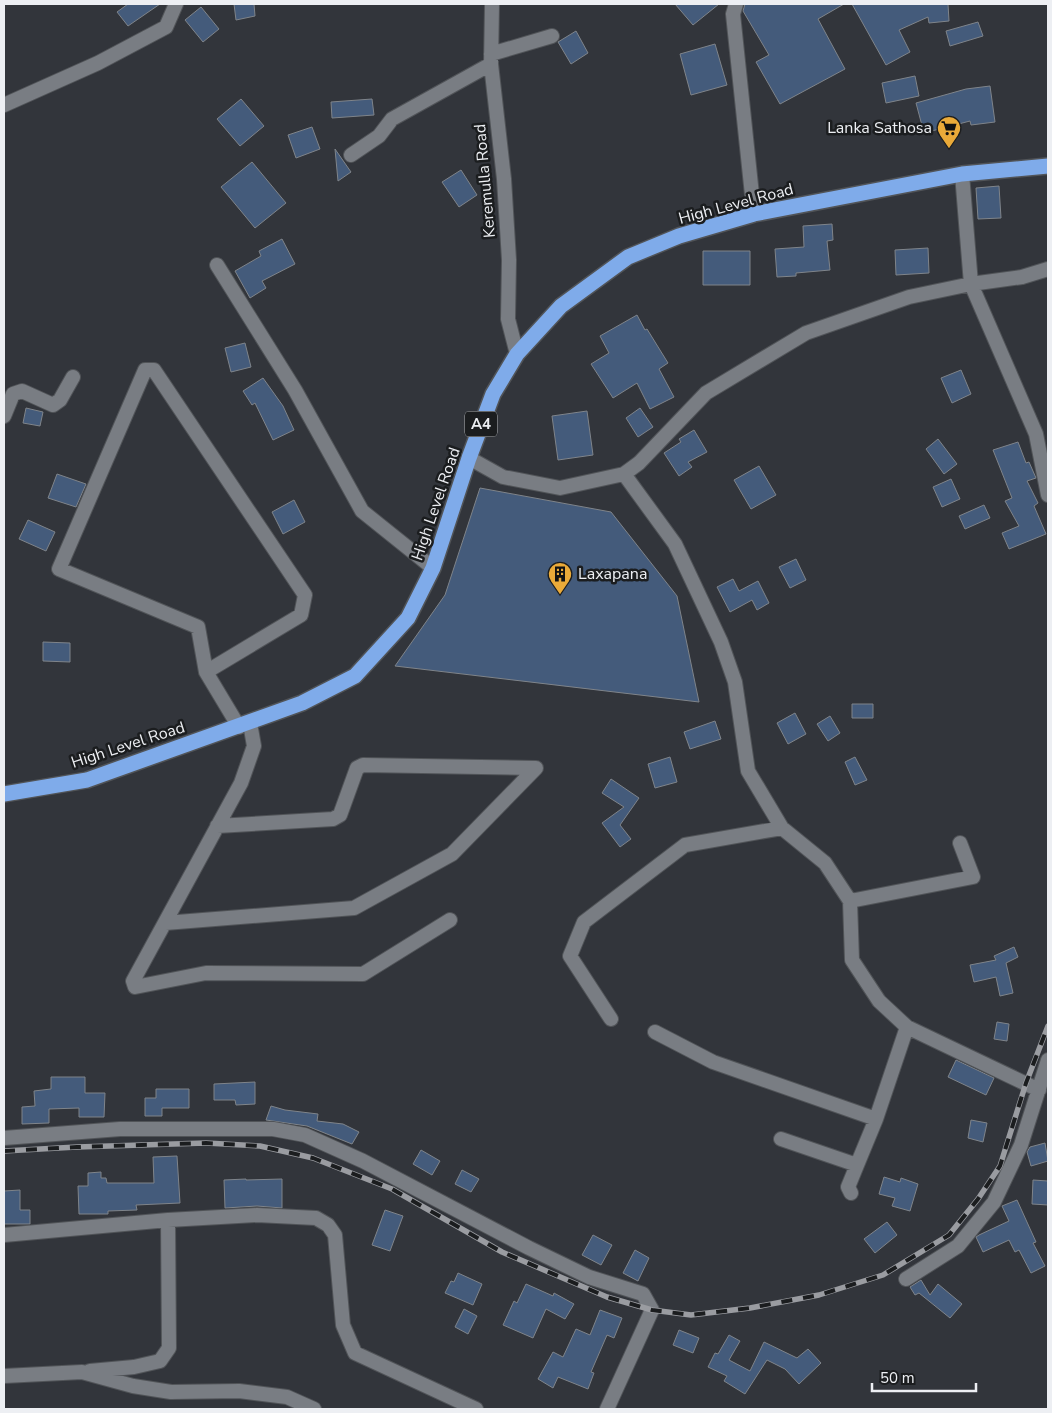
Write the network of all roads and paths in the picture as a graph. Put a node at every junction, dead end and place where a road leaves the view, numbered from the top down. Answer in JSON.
{"nodes":[{"id":1,"x":176,"y":4,"type":"edge"},
{"id":2,"x":492,"y":4,"type":"edge"},
{"id":3,"x":736,"y":4,"type":"edge"},
{"id":4,"x":552,"y":36,"type":"dead end"},
{"id":5,"x":491,"y":59,"type":"junction"},
{"id":6,"x":4,"y":105,"type":"edge"},
{"id":7,"x":351,"y":155,"type":"dead end"},
{"id":8,"x":1048,"y":166,"type":"edge"},
{"id":9,"x":962,"y":174,"type":"junction"},
{"id":10,"x":754,"y":214,"type":"junction"},
{"id":11,"x":217,"y":265,"type":"dead end"},
{"id":12,"x":1048,"y":269,"type":"edge"},
{"id":13,"x":971,"y":284,"type":"junction"},
{"id":14,"x":517,"y":354,"type":"junction"},
{"id":15,"x":73,"y":377,"type":"dead end"},
{"id":16,"x":4,"y":416,"type":"edge"},
{"id":17,"x":469,"y":458,"type":"junction"},
{"id":18,"x":624,"y":474,"type":"junction"},
{"id":19,"x":1048,"y":495,"type":"edge"},
{"id":20,"x":433,"y":568,"type":"junction"},
{"id":21,"x":206,"y":672,"type":"junction"},
{"id":22,"x":244,"y":725,"type":"junction"},
{"id":23,"x":4,"y":794,"type":"edge"},
{"id":24,"x":217,"y":826,"type":"junction"},
{"id":25,"x":782,"y":828,"type":"junction"},
{"id":26,"x":960,"y":843,"type":"dead end"},
{"id":27,"x":850,"y":901,"type":"junction"},
{"id":28,"x":450,"y":920,"type":"dead end"},
{"id":29,"x":165,"y":923,"type":"junction"},
{"id":30,"x":611,"y":1019,"type":"dead end"},
{"id":31,"x":907,"y":1027,"type":"junction"},
{"id":32,"x":655,"y":1032,"type":"dead end"},
{"id":33,"x":1048,"y":1060,"type":"edge"},
{"id":34,"x":1039,"y":1090,"type":"junction"},
{"id":35,"x":876,"y":1119,"type":"junction"},
{"id":36,"x":4,"y":1138,"type":"edge"},
{"id":37,"x":782,"y":1139,"type":"dead end"},
{"id":38,"x":857,"y":1165,"type":"junction"},
{"id":39,"x":851,"y":1193,"type":"dead end"},
{"id":40,"x":168,"y":1220,"type":"junction"},
{"id":41,"x":4,"y":1235,"type":"edge"},
{"id":42,"x":906,"y":1279,"type":"dead end"},
{"id":43,"x":82,"y":1372,"type":"junction"},
{"id":44,"x":4,"y":1376,"type":"edge"},
{"id":45,"x":314,"y":1409,"type":"edge"},
{"id":46,"x":476,"y":1409,"type":"edge"},
{"id":47,"x":608,"y":1409,"type":"edge"}],
"edges":[{"from":1,"to":6,"type":"street"},
{"from":2,"to":5,"type":"street","name":"Keremulla Road"},
{"from":3,"to":10,"type":"street"},
{"from":4,"to":5,"type":"street"},
{"from":5,"to":7,"type":"street"},
{"from":5,"to":14,"type":"street","name":"Keremulla Road"},
{"from":8,"to":9,"type":"highway","name":"High Level Road","number":"A4"},
{"from":9,"to":10,"type":"highway","name":"High Level Road","number":"A4"},
{"from":9,"to":13,"type":"street"},
{"from":10,"to":14,"type":"highway","name":"High Level Road","number":"A4"},
{"from":11,"to":20,"type":"street"},
{"from":12,"to":13,"type":"street"},
{"from":13,"to":18,"type":"street"},
{"from":13,"to":19,"type":"street"},
{"from":14,"to":17,"type":"highway","name":"High Level Road","number":"A4"},
{"from":15,"to":16,"type":"street"},
{"from":17,"to":18,"type":"street"},
{"from":17,"to":20,"type":"highway","name":"High Level Road","number":"A4"},
{"from":18,"to":25,"type":"street"},
{"from":20,"to":22,"type":"highway","name":"High Level Road","number":"A4"},
{"from":21,"to":21,"type":"street"},
{"from":21,"to":22,"type":"street"},
{"from":22,"to":23,"type":"highway","name":"High Level Road","number":"A4"},
{"from":22,"to":24,"type":"street"},
{"from":24,"to":29,"type":"street"},
{"from":24,"to":29,"type":"street"},
{"from":25,"to":27,"type":"street"},
{"from":25,"to":30,"type":"street"},
{"from":26,"to":27,"type":"street"},
{"from":27,"to":31,"type":"street"},
{"from":28,"to":29,"type":"street"},
{"from":31,"to":34,"type":"street"},
{"from":31,"to":35,"type":"street"},
{"from":32,"to":35,"type":"street"},
{"from":33,"to":34,"type":"street"},
{"from":34,"to":42,"type":"street"},
{"from":35,"to":38,"type":"street"},
{"from":36,"to":47,"type":"street"},
{"from":37,"to":38,"type":"street"},
{"from":38,"to":39,"type":"street"},
{"from":40,"to":41,"type":"street"},
{"from":40,"to":43,"type":"street"},
{"from":40,"to":46,"type":"street"},
{"from":43,"to":44,"type":"street"},
{"from":43,"to":45,"type":"street"}]}
